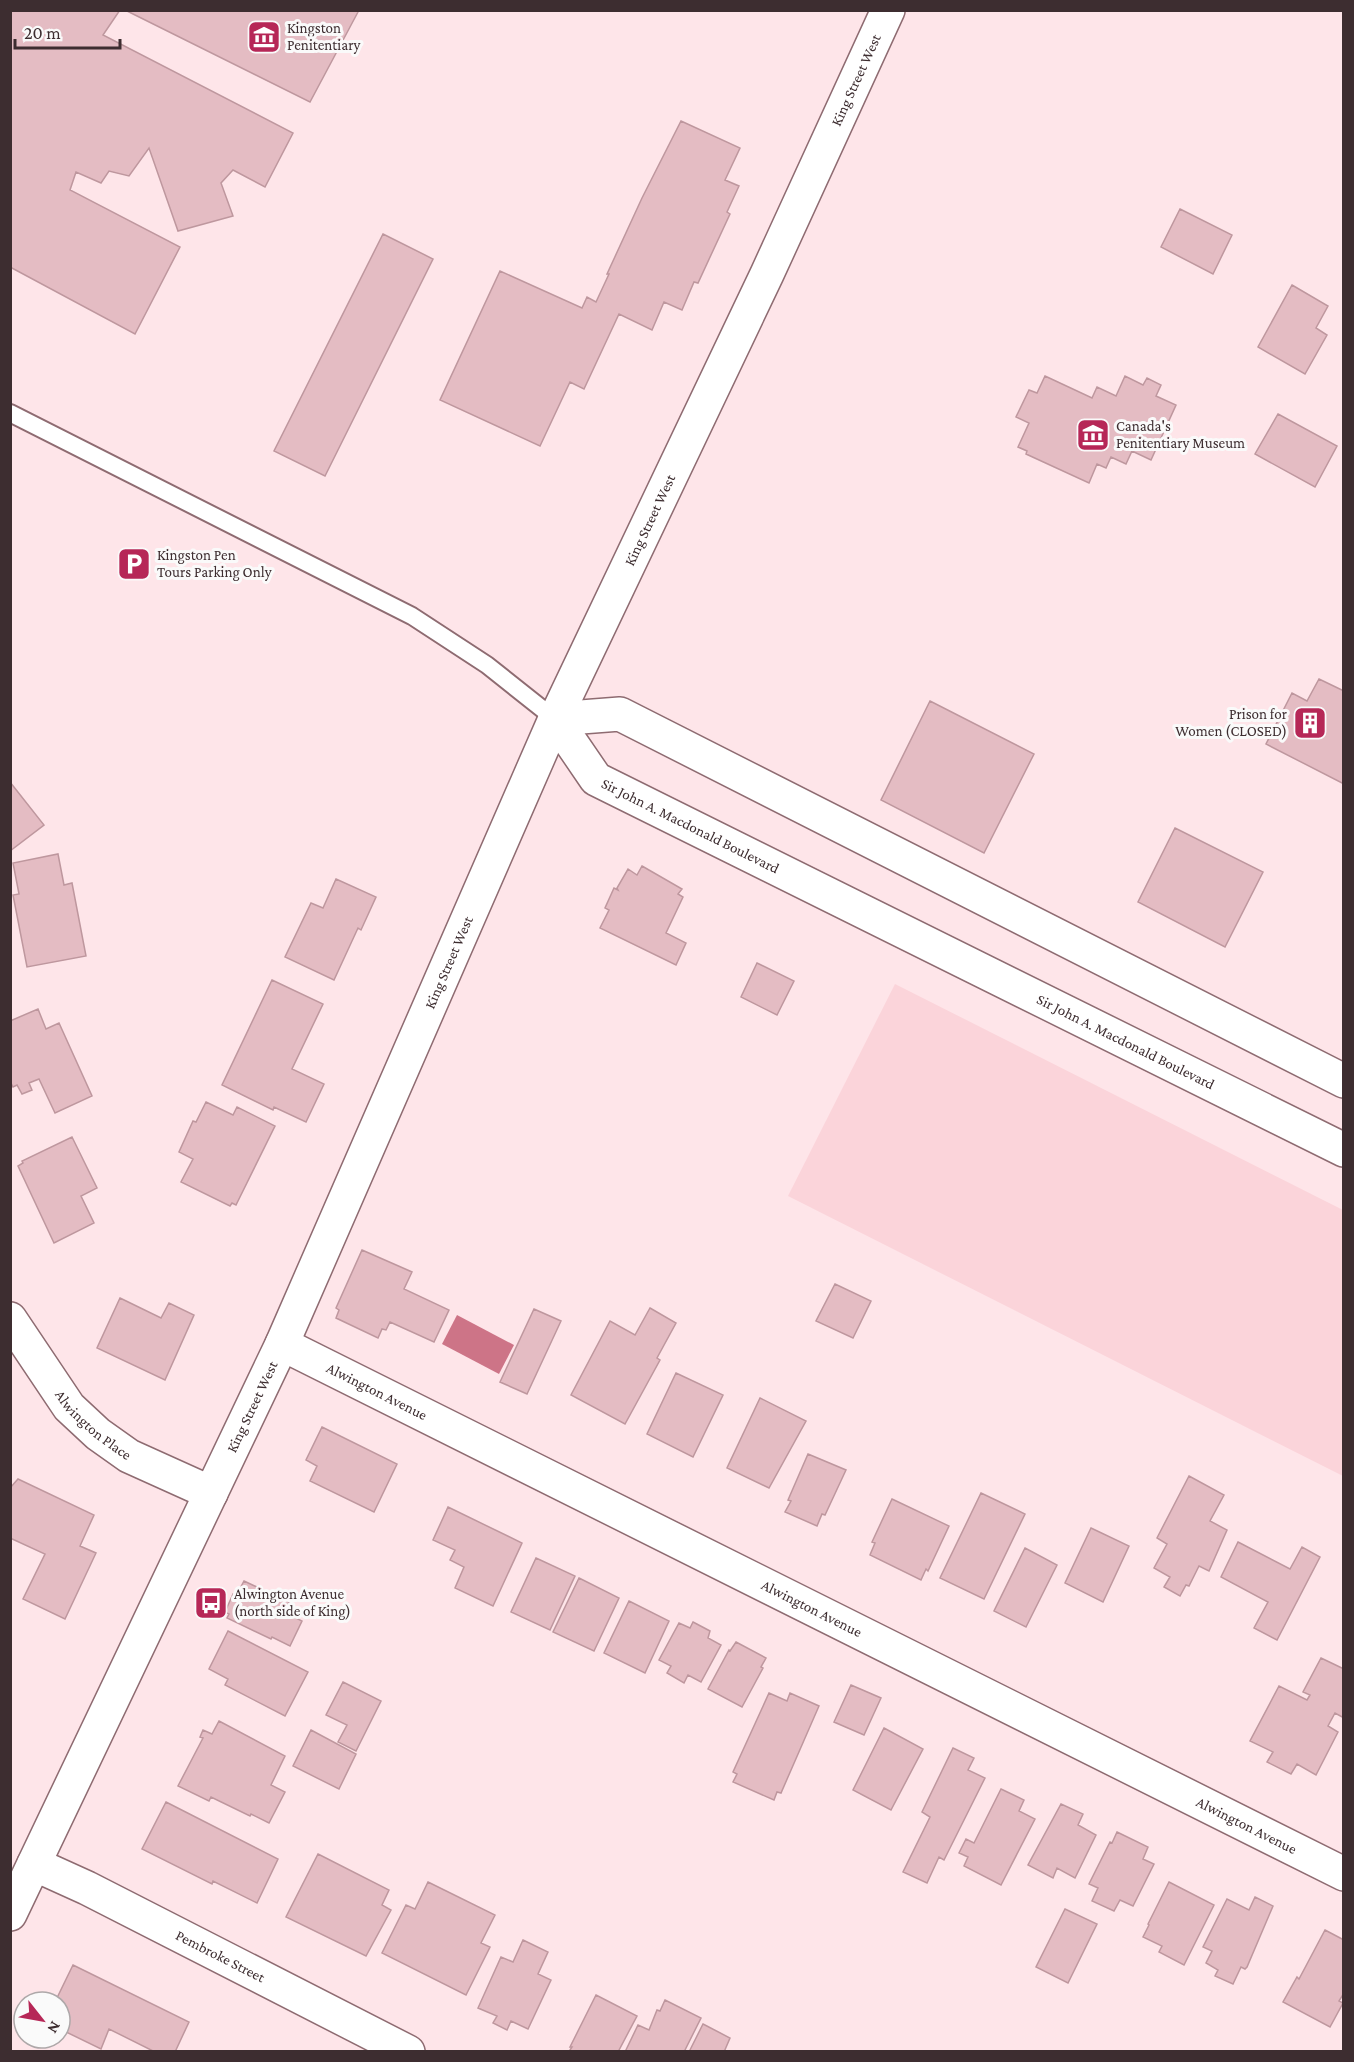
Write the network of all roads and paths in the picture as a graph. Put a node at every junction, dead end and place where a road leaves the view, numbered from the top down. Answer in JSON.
{"nodes":[{"id":1,"x":888,"y":10,"type":"edge"},
{"id":2,"x":10,"y":413,"type":"edge"},
{"id":3,"x":555,"y":719,"type":"junction"},
{"id":4,"x":1344,"y":1080,"type":"edge"},
{"id":5,"x":1344,"y":1150,"type":"edge"},
{"id":6,"x":10,"y":1319,"type":"edge"},
{"id":7,"x":282,"y":1344,"type":"junction"},
{"id":8,"x":211,"y":1493,"type":"junction"},
{"id":9,"x":34,"y":1864,"type":"junction"},
{"id":10,"x":1344,"y":1874,"type":"edge"},
{"id":11,"x":10,"y":1914,"type":"edge"},
{"id":12,"x":408,"y":2052,"type":"edge"}],
"edges":[{"from":1,"to":3,"type":"main road","name":"King Street West"},
{"from":2,"to":3,"type":"lane"},
{"from":3,"to":4,"type":"main road"},
{"from":3,"to":5,"type":"main road","name":"Sir John A. Macdonald Boulevard"},
{"from":3,"to":7,"type":"main road","name":"King Street West"},
{"from":6,"to":8,"type":"main road","name":"Alwington Place"},
{"from":7,"to":8,"type":"main road","name":"King Street West"},
{"from":7,"to":10,"type":"main road","name":"Alwington Avenue"},
{"from":8,"to":9,"type":"main road","name":"King Street West"},
{"from":9,"to":11,"type":"main road","name":"King Street West"},
{"from":9,"to":12,"type":"main road","name":"Pembroke Street"}]}
